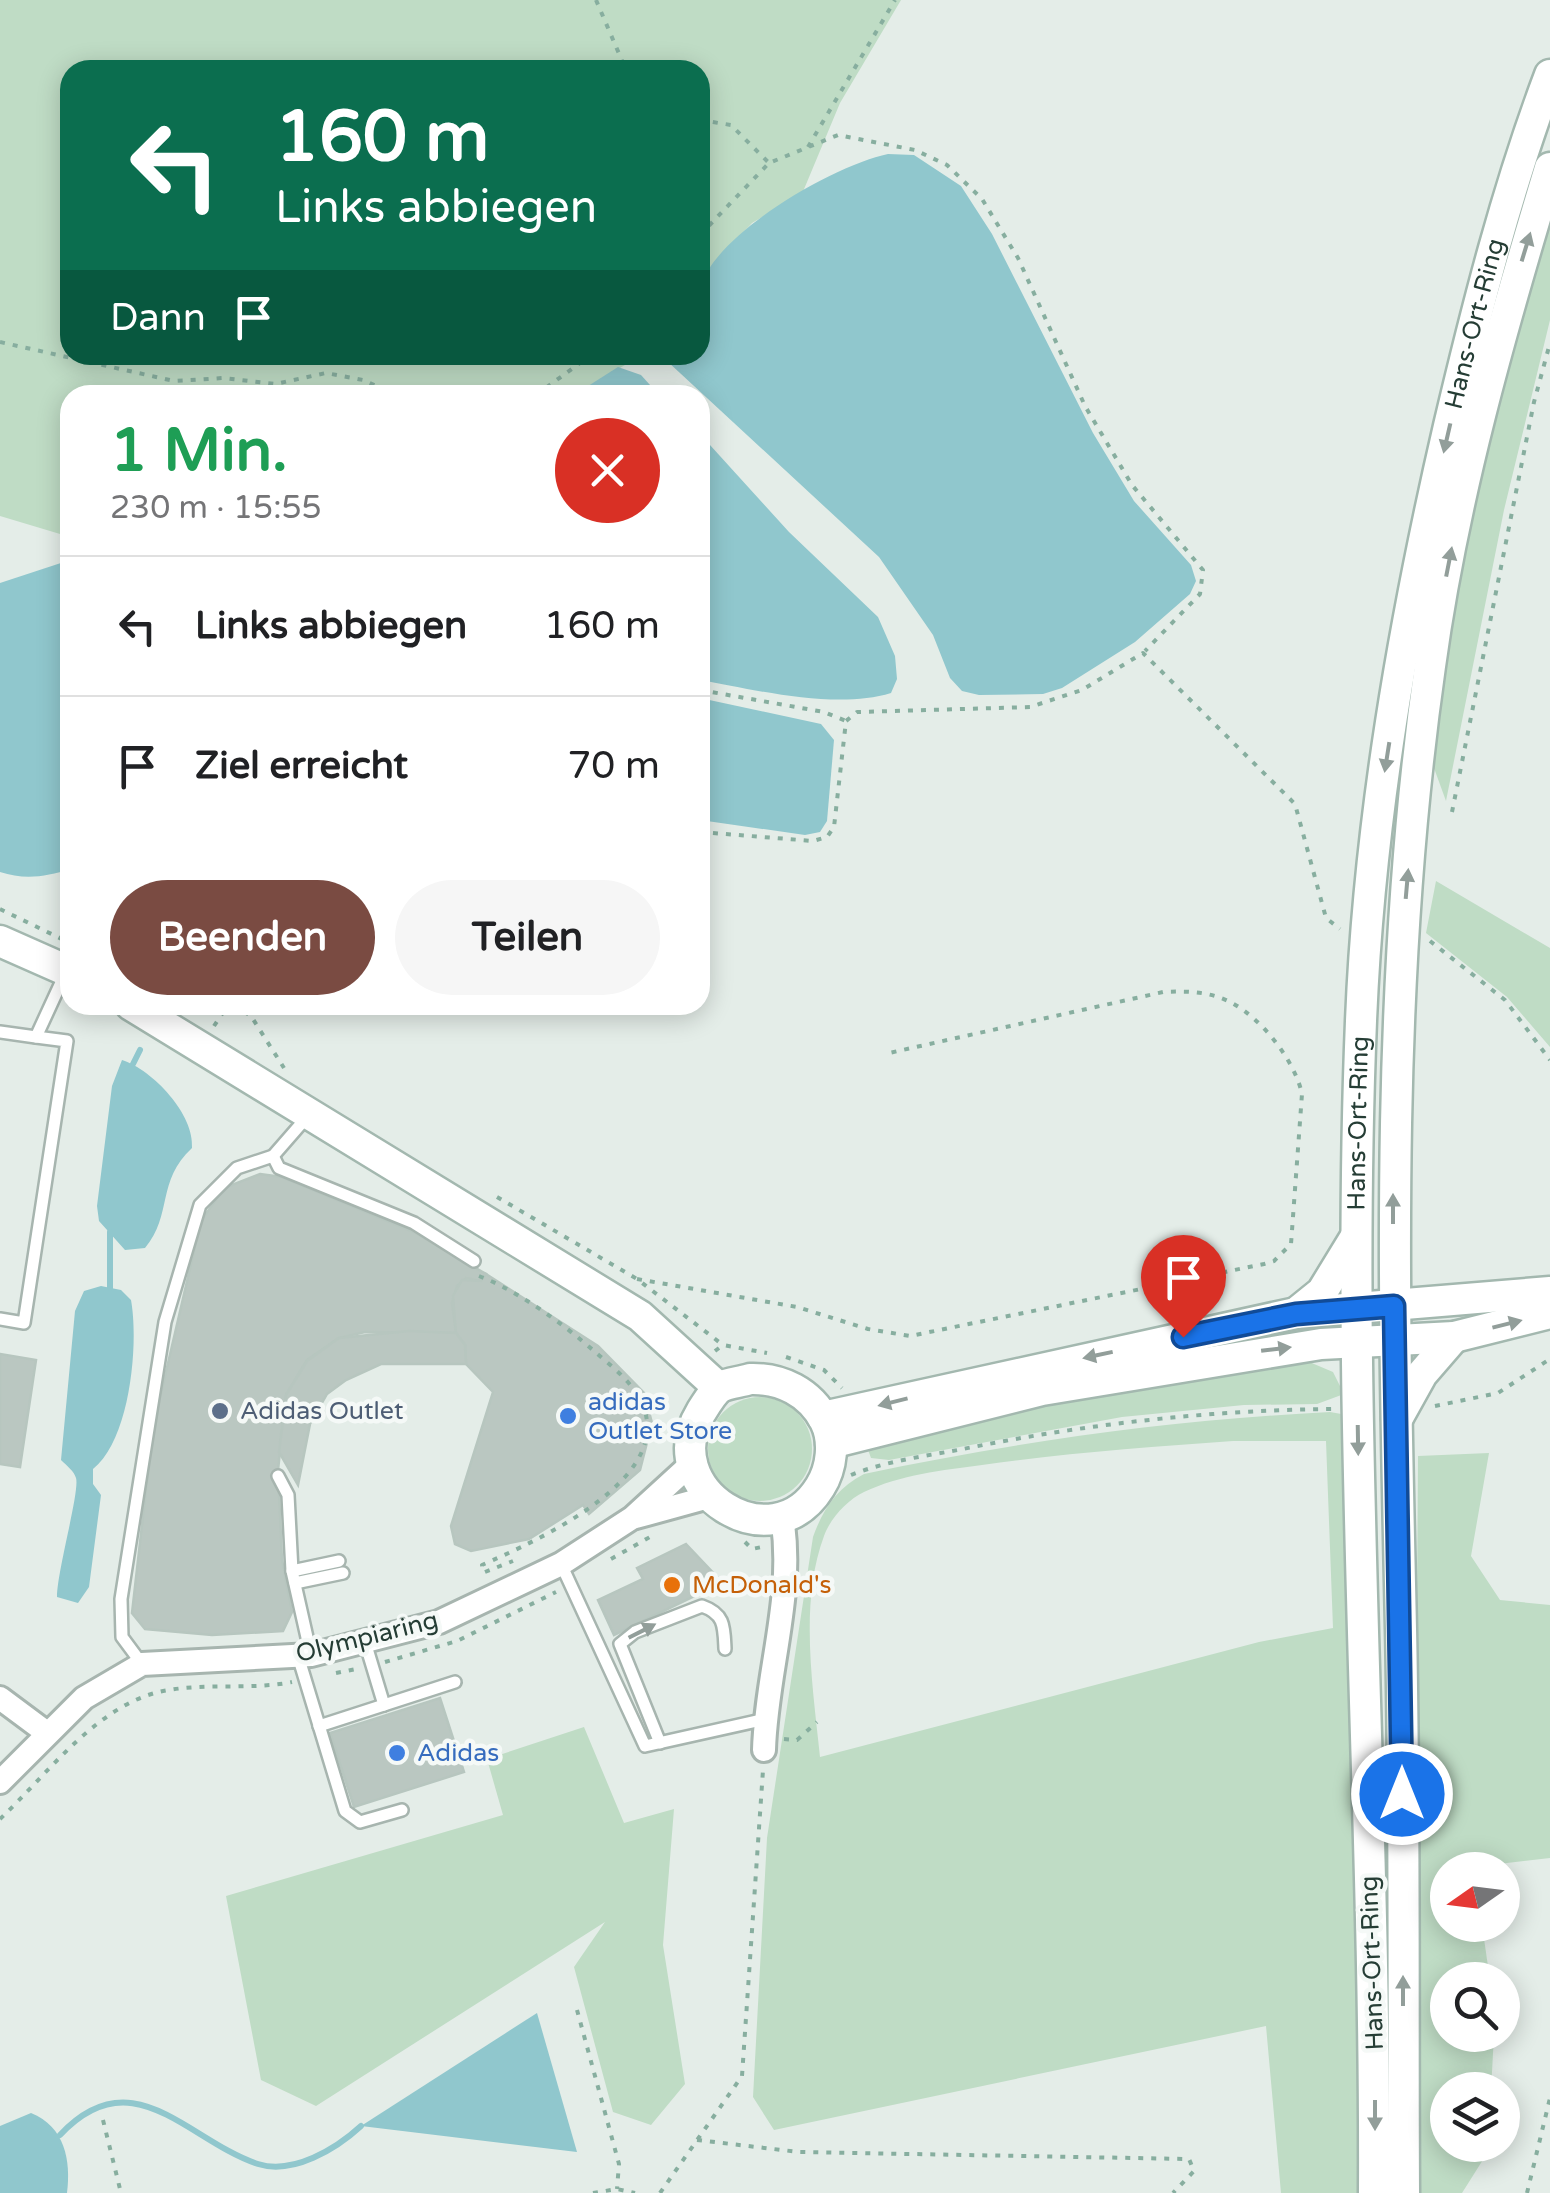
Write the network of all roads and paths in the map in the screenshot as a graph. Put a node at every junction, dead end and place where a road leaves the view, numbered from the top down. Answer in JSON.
{"nodes":[{"id":1,"x":596,"y":0,"type":"edge"},
{"id":2,"x":895,"y":0,"type":"edge"},
{"id":3,"x":622,"y":60,"type":"edge"},
{"id":4,"x":1550,"y":75,"type":"edge"},
{"id":5,"x":710,"y":122,"type":"edge"},
{"id":6,"x":808,"y":147,"type":"junction"},
{"id":7,"x":770,"y":163,"type":"junction"},
{"id":8,"x":1550,"y":168,"type":"edge"},
{"id":9,"x":710,"y":225,"type":"edge"},
{"id":10,"x":0,"y":342,"type":"edge"},
{"id":11,"x":1550,"y":344,"type":"edge"},
{"id":12,"x":60,"y":355,"type":"edge"},
{"id":13,"x":105,"y":365,"type":"edge"},
{"id":14,"x":578,"y":365,"type":"edge"},
{"id":15,"x":374,"y":385,"type":"edge"},
{"id":16,"x":550,"y":385,"type":"edge"},
{"id":17,"x":1144,"y":653,"type":"junction"},
{"id":18,"x":710,"y":692,"type":"edge"},
{"id":19,"x":846,"y":721,"type":"junction"},
{"id":20,"x":1452,"y":812,"type":"dead end"},
{"id":21,"x":710,"y":833,"type":"edge"},
{"id":22,"x":0,"y":909,"type":"edge"},
{"id":23,"x":1347,"y":936,"type":"dead end"},
{"id":24,"x":1426,"y":939,"type":"dead end"},
{"id":25,"x":0,"y":941,"type":"edge"},
{"id":26,"x":60,"y":955,"type":"edge"},
{"id":27,"x":60,"y":959,"type":"edge"},
{"id":28,"x":60,"y":982,"type":"edge"},
{"id":29,"x":148,"y":1015,"type":"edge"},
{"id":30,"x":249,"y":1015,"type":"edge"},
{"id":31,"x":0,"y":1032,"type":"edge"},
{"id":32,"x":36,"y":1037,"type":"junction"},
{"id":33,"x":890,"y":1053,"type":"dead end"},
{"id":34,"x":1550,"y":1060,"type":"edge"},
{"id":35,"x":294,"y":1075,"type":"dead end"},
{"id":36,"x":310,"y":1114,"type":"junction"},
{"id":37,"x":272,"y":1156,"type":"junction"},
{"id":38,"x":487,"y":1191,"type":"dead end"},
{"id":39,"x":1356,"y":1234,"type":"junction"},
{"id":40,"x":473,"y":1267,"type":"joint"},
{"id":41,"x":637,"y":1279,"type":"junction"},
{"id":42,"x":1550,"y":1292,"type":"edge"},
{"id":43,"x":1394,"y":1306,"type":"junction"},
{"id":44,"x":1356,"y":1309,"type":"junction"},
{"id":45,"x":1550,"y":1313,"type":"edge"},
{"id":46,"x":1296,"y":1314,"type":"junction"},
{"id":47,"x":0,"y":1319,"type":"edge"},
{"id":48,"x":1454,"y":1338,"type":"junction"},
{"id":49,"x":1394,"y":1340,"type":"junction"},
{"id":50,"x":1357,"y":1342,"type":"junction"},
{"id":51,"x":723,"y":1344,"type":"junction"},
{"id":52,"x":1550,"y":1360,"type":"edge"},
{"id":53,"x":696,"y":1366,"type":"junction"},
{"id":54,"x":719,"y":1388,"type":"junction"},
{"id":55,"x":1430,"y":1407,"type":"dead end"},
{"id":56,"x":1335,"y":1409,"type":"dead end"},
{"id":57,"x":1396,"y":1422,"type":"junction"},
{"id":58,"x":841,"y":1428,"type":"junction"},
{"id":59,"x":691,"y":1464,"type":"junction"},
{"id":60,"x":868,"y":1468,"type":"junction"},
{"id":61,"x":278,"y":1476,"type":"dead end"},
{"id":62,"x":847,"y":1477,"type":"dead end"},
{"id":63,"x":709,"y":1498,"type":"junction"},
{"id":64,"x":632,"y":1518,"type":"junction"},
{"id":65,"x":784,"y":1530,"type":"junction"},
{"id":66,"x":658,"y":1532,"type":"dead end"},
{"id":67,"x":737,"y":1534,"type":"dead end"},
{"id":68,"x":607,"y":1562,"type":"dead end"},
{"id":69,"x":341,"y":1566,"type":"dead end"},
{"id":70,"x":485,"y":1572,"type":"dead end"},
{"id":71,"x":566,"y":1574,"type":"junction"},
{"id":72,"x":294,"y":1577,"type":"junction"},
{"id":73,"x":365,"y":1642,"type":"junction"},
{"id":74,"x":725,"y":1650,"type":"dead end"},
{"id":75,"x":304,"y":1656,"type":"junction"},
{"id":76,"x":142,"y":1664,"type":"junction"},
{"id":77,"x":372,"y":1665,"type":"junction"},
{"id":78,"x":305,"y":1679,"type":"junction"},
{"id":79,"x":455,"y":1682,"type":"dead end"},
{"id":80,"x":0,"y":1698,"type":"edge"},
{"id":81,"x":384,"y":1705,"type":"junction"},
{"id":82,"x":816,"y":1722,"type":"dead end"},
{"id":83,"x":319,"y":1726,"type":"junction"},
{"id":84,"x":47,"y":1734,"type":"junction"},
{"id":85,"x":765,"y":1735,"type":"junction"},
{"id":86,"x":660,"y":1742,"type":"junction"},
{"id":87,"x":0,"y":1782,"type":"edge"},
{"id":88,"x":402,"y":1810,"type":"dead end"},
{"id":89,"x":0,"y":1819,"type":"edge"},
{"id":90,"x":577,"y":2010,"type":"dead end"},
{"id":91,"x":1550,"y":2098,"type":"edge"},
{"id":92,"x":104,"y":2120,"type":"dead end"},
{"id":93,"x":697,"y":2140,"type":"junction"},
{"id":94,"x":617,"y":2190,"type":"junction"},
{"id":95,"x":121,"y":2193,"type":"edge"},
{"id":96,"x":593,"y":2193,"type":"edge"},
{"id":97,"x":636,"y":2193,"type":"edge"},
{"id":98,"x":660,"y":2193,"type":"edge"},
{"id":99,"x":1173,"y":2193,"type":"edge"},
{"id":100,"x":1374,"y":2193,"type":"edge"},
{"id":101,"x":1404,"y":2193,"type":"edge"},
{"id":102,"x":1526,"y":2193,"type":"edge"}],
"edges":[{"from":1,"to":3,"type":"path"},
{"from":2,"to":6,"type":"path"},
{"from":4,"to":39,"type":"main road","name":"Hans-Ort-Ring","one_way":true},
{"from":5,"to":7,"type":"path"},
{"from":6,"to":7,"type":"path"},
{"from":6,"to":17,"type":"path"},
{"from":7,"to":9,"type":"path"},
{"from":43,"to":8,"type":"main road","name":"Hans-Ort-Ring","one_way":true},
{"from":10,"to":12,"type":"path"},
{"from":11,"to":20,"type":"path"},
{"from":13,"to":15,"type":"path"},
{"from":14,"to":16,"type":"path"},
{"from":17,"to":19,"type":"path"},
{"from":17,"to":23,"type":"path"},
{"from":18,"to":19,"type":"path"},
{"from":19,"to":21,"type":"path"},
{"from":22,"to":26,"type":"path"},
{"from":24,"to":34,"type":"path"},
{"from":25,"to":27,"type":"main road"},
{"from":28,"to":32,"type":"lane"},
{"from":29,"to":36,"type":"main road"},
{"from":30,"to":35,"type":"path"},
{"from":31,"to":32,"type":"lane"},
{"from":32,"to":47,"type":"lane"},
{"from":33,"to":41,"type":"path"},
{"from":36,"to":37,"type":"lane"},
{"from":36,"to":53,"type":"main road"},
{"from":37,"to":40,"type":"lane"},
{"from":37,"to":76,"type":"lane"},
{"from":38,"to":41,"type":"path"},
{"from":39,"to":44,"type":"main road","name":"Hans-Ort-Ring"},
{"from":39,"to":46,"type":"main road"},
{"from":40,"to":70,"type":"path"},
{"from":41,"to":51,"type":"path"},
{"from":42,"to":43,"type":"main road"},
{"from":43,"to":44,"type":"main road"},
{"from":43,"to":49,"type":"main road","name":"Hans-Ort-Ring"},
{"from":44,"to":46,"type":"main road"},
{"from":44,"to":50,"type":"main road","name":"Hans-Ort-Ring"},
{"from":48,"to":45,"type":"main road","one_way":true},
{"from":46,"to":58,"type":"main road","one_way":true},
{"from":48,"to":49,"type":"main road"},
{"from":48,"to":57,"type":"main road"},
{"from":49,"to":50,"type":"main road"},
{"from":49,"to":57,"type":"main road","name":"Hans-Ort-Ring"},
{"from":58,"to":50,"type":"main road","one_way":true},
{"from":50,"to":100,"type":"main road","name":"Hans-Ort-Ring","one_way":true},
{"from":51,"to":53,"type":"path"},
{"from":51,"to":58,"type":"path"},
{"from":52,"to":55,"type":"path"},
{"from":53,"to":54,"type":"main road"},
{"from":54,"to":58,"type":"main road"},
{"from":54,"to":59,"type":"main road"},
{"from":56,"to":60,"type":"path"},
{"from":101,"to":57,"type":"main road","name":"Hans-Ort-Ring","one_way":true},
{"from":58,"to":60,"type":"path"},
{"from":58,"to":65,"type":"main road"},
{"from":59,"to":63,"type":"main road"},
{"from":59,"to":64,"type":"street","name":"Olympiaring"},
{"from":60,"to":62,"type":"path"},
{"from":61,"to":72,"type":"lane"},
{"from":63,"to":64,"type":"street","name":"Olympiaring"},
{"from":63,"to":65,"type":"main road"},
{"from":64,"to":71,"type":"street","name":"Olympiaring"},
{"from":65,"to":67,"type":"path"},
{"from":65,"to":85,"type":"street"},
{"from":66,"to":68,"type":"path"},
{"from":69,"to":72,"type":"lane"},
{"from":71,"to":73,"type":"street","name":"Olympiaring"},
{"from":71,"to":77,"type":"path"},
{"from":71,"to":86,"type":"lane"},
{"from":72,"to":75,"type":"lane"},
{"from":73,"to":75,"type":"street","name":"Olympiaring"},
{"from":73,"to":77,"type":"lane"},
{"from":86,"to":74,"type":"lane","one_way":true},
{"from":75,"to":76,"type":"street","name":"Olympiaring"},
{"from":75,"to":78,"type":"lane"},
{"from":76,"to":84,"type":"street","name":"Olympiaring"},
{"from":77,"to":78,"type":"path"},
{"from":77,"to":81,"type":"lane"},
{"from":78,"to":83,"type":"lane"},
{"from":78,"to":89,"type":"path"},
{"from":79,"to":81,"type":"lane"},
{"from":80,"to":84,"type":"street"},
{"from":81,"to":83,"type":"lane"},
{"from":82,"to":85,"type":"path"},
{"from":83,"to":88,"type":"lane"},
{"from":84,"to":87,"type":"street","name":"Olympiaring"},
{"from":85,"to":86,"type":"lane"},
{"from":85,"to":93,"type":"path"},
{"from":90,"to":94,"type":"path"},
{"from":91,"to":102,"type":"path"},
{"from":92,"to":95,"type":"path"},
{"from":93,"to":98,"type":"path"},
{"from":93,"to":99,"type":"path"},
{"from":94,"to":96,"type":"path"},
{"from":94,"to":97,"type":"path"}]}
